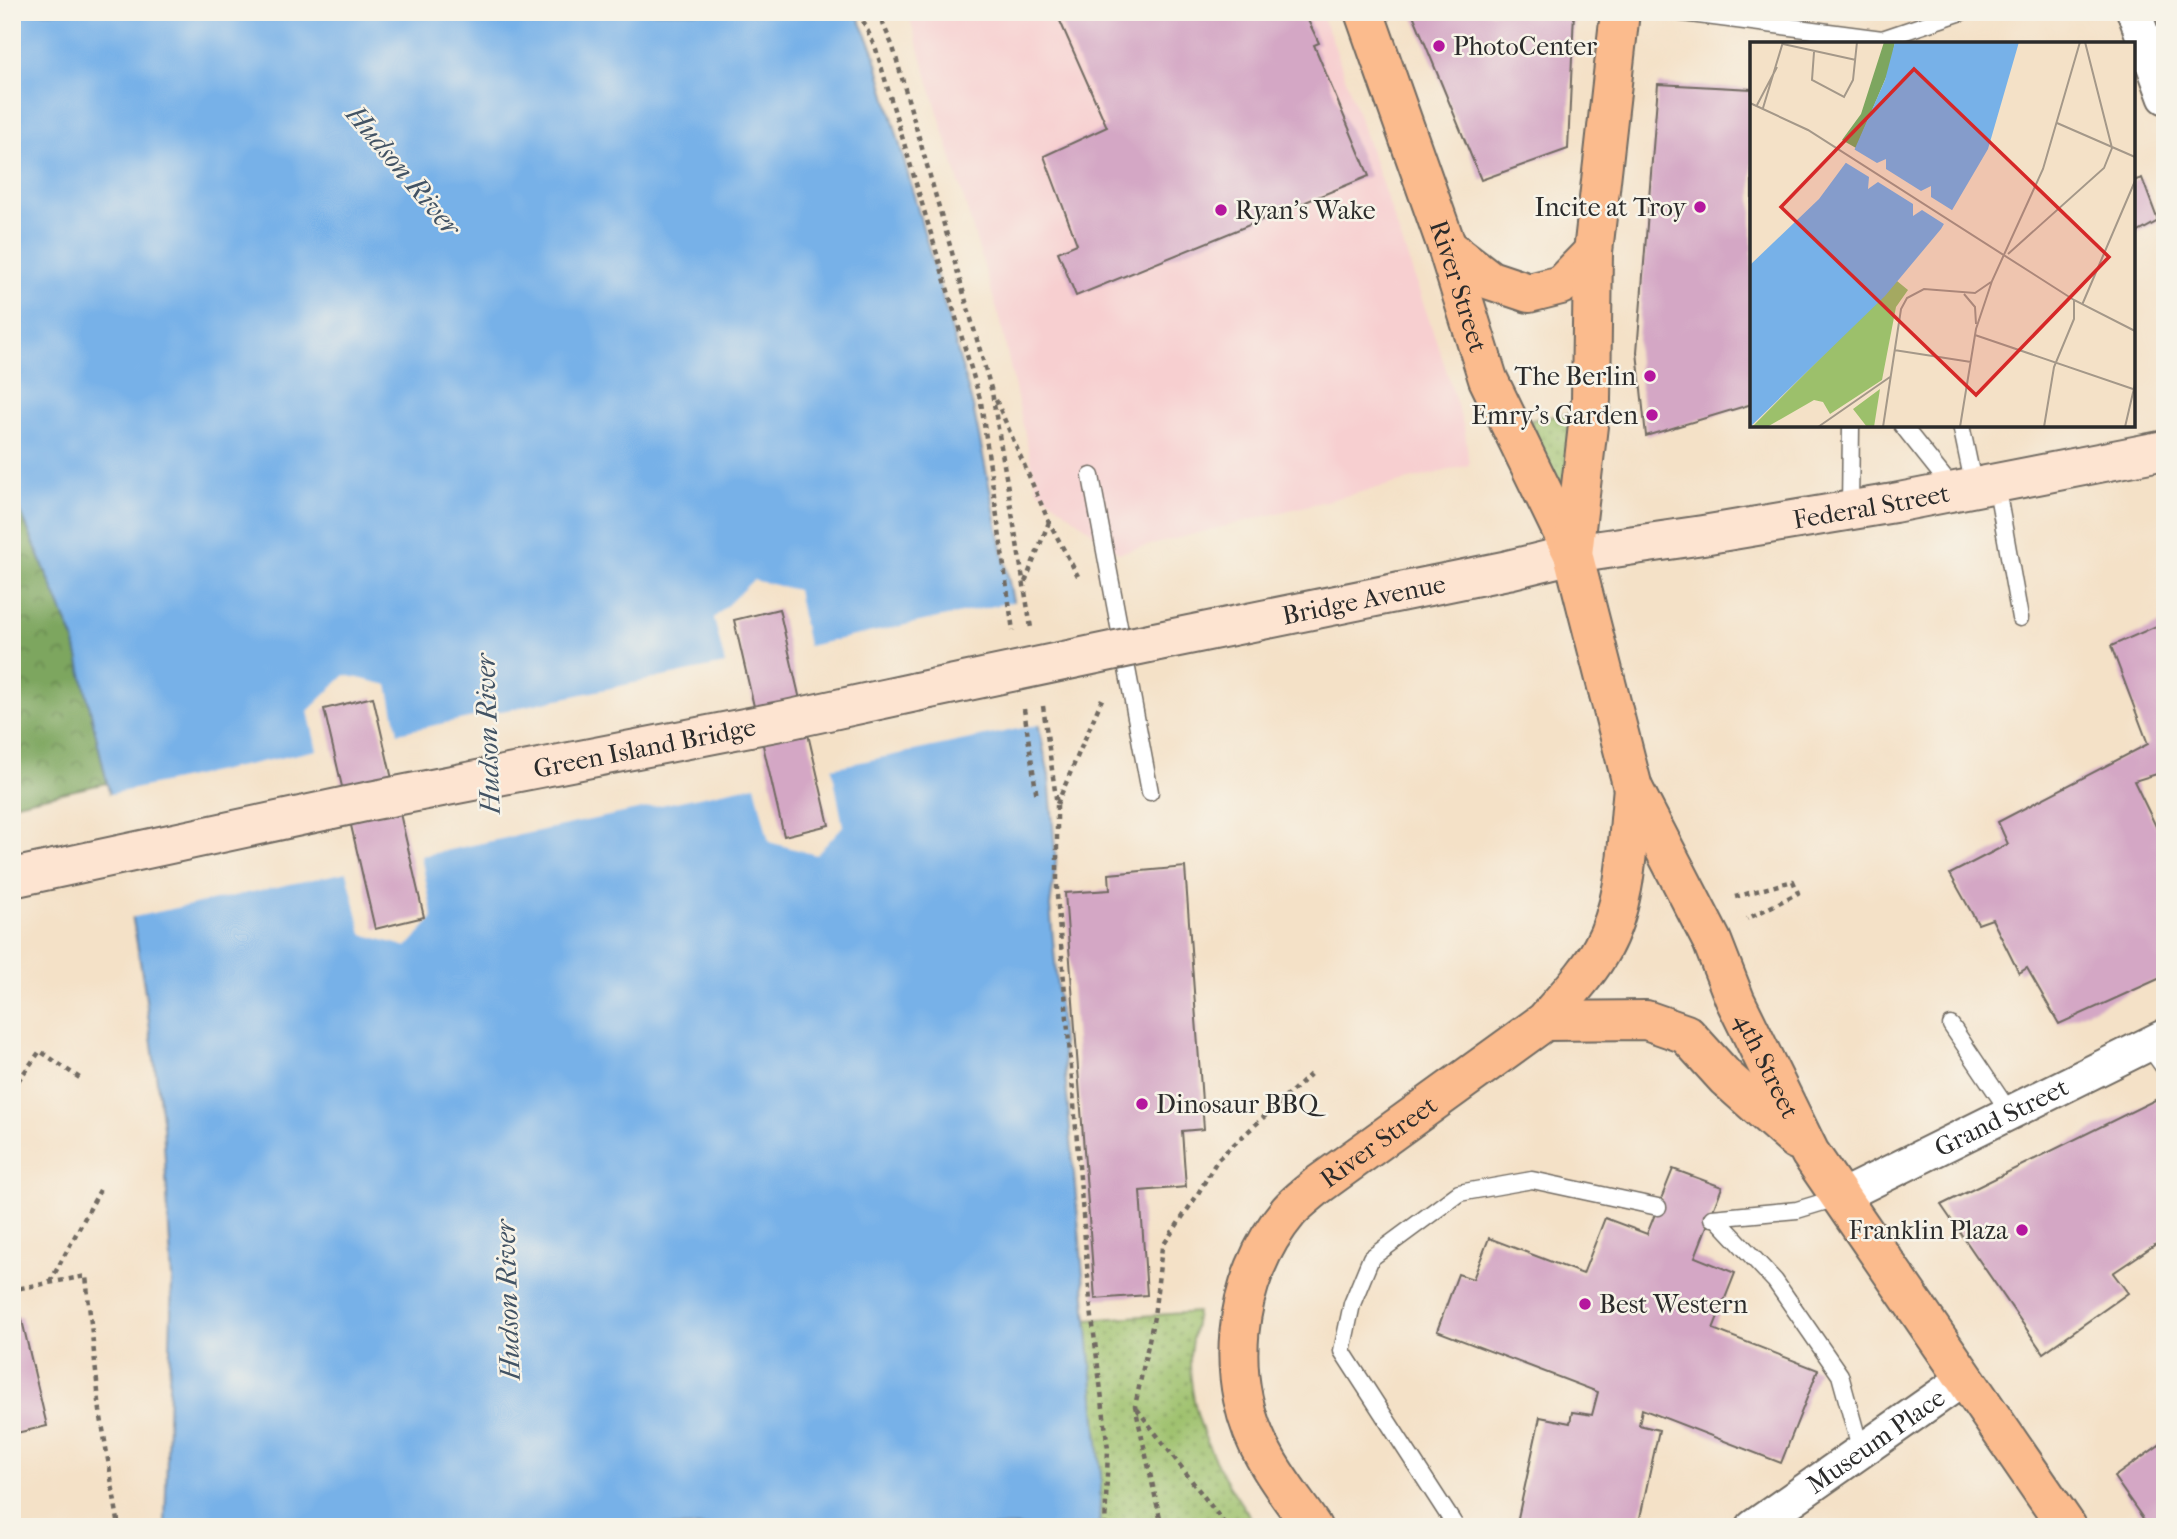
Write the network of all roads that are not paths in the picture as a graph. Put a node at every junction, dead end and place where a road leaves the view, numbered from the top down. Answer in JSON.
{"nodes":[{"id":1,"x":1364,"y":12,"type":"edge"},
{"id":2,"x":1620,"y":12,"type":"edge"},
{"id":3,"x":1675,"y":12,"type":"edge"},
{"id":4,"x":1962,"y":12,"type":"edge"},
{"id":5,"x":2134,"y":12,"type":"edge"},
{"id":6,"x":1882,"y":41,"type":"edge"},
{"id":7,"x":2165,"y":97,"type":"edge"},
{"id":8,"x":1447,"y":247,"type":"junction"},
{"id":9,"x":1593,"y":251,"type":"junction"},
{"id":10,"x":1851,"y":427,"type":"edge"},
{"id":11,"x":1904,"y":427,"type":"edge"},
{"id":12,"x":1961,"y":427,"type":"edge"},
{"id":13,"x":2165,"y":450,"type":"edge"},
{"id":14,"x":1091,"y":476,"type":"dead end"},
{"id":15,"x":1975,"y":487,"type":"junction"},
{"id":16,"x":1850,"y":510,"type":"junction"},
{"id":17,"x":1573,"y":554,"type":"junction"},
{"id":18,"x":2020,"y":618,"type":"dead end"},
{"id":19,"x":1154,"y":642,"type":"joint"},
{"id":20,"x":1633,"y":788,"type":"junction"},
{"id":21,"x":1150,"y":792,"type":"dead end"},
{"id":22,"x":12,"y":877,"type":"edge"},
{"id":23,"x":1545,"y":1021,"type":"junction"},
{"id":24,"x":1951,"y":1025,"type":"dead end"},
{"id":25,"x":2159,"y":1049,"type":"edge"},
{"id":26,"x":2011,"y":1112,"type":"junction"},
{"id":27,"x":1810,"y":1153,"type":"junction"},
{"id":28,"x":1840,"y":1197,"type":"junction"},
{"id":29,"x":1658,"y":1207,"type":"dead end"},
{"id":30,"x":1965,"y":1378,"type":"junction"},
{"id":31,"x":1861,"y":1451,"type":"junction"},
{"id":32,"x":1312,"y":1527,"type":"edge"},
{"id":33,"x":1456,"y":1527,"type":"edge"},
{"id":34,"x":1753,"y":1527,"type":"edge"},
{"id":35,"x":2067,"y":1527,"type":"edge"}],
"edges":[{"from":1,"to":8,"type":"main road","name":"River Street"},
{"from":2,"to":9,"type":"main road"},
{"from":3,"to":6,"type":"lane"},
{"from":4,"to":6,"type":"lane"},
{"from":5,"to":7,"type":"street"},
{"from":8,"to":9,"type":"main road"},
{"from":8,"to":17,"type":"main road","name":"River Street"},
{"from":9,"to":17,"type":"main road"},
{"from":10,"to":16,"type":"lane"},
{"from":11,"to":15,"type":"lane"},
{"from":12,"to":15,"type":"lane"},
{"from":13,"to":15,"type":"street","name":"Federal Street"},
{"from":14,"to":21,"type":"lane"},
{"from":15,"to":16,"type":"street","name":"Federal Street"},
{"from":15,"to":18,"type":"lane"},
{"from":16,"to":17,"type":"street","name":"Federal Street"},
{"from":17,"to":19,"type":"street","name":"Bridge Avenue"},
{"from":17,"to":20,"type":"main road","name":"4th Street"},
{"from":19,"to":22,"type":"street","name":"Green Island Bridge","bridge":true},
{"from":20,"to":23,"type":"main road","name":"River Street"},
{"from":20,"to":27,"type":"main road","name":"4th Street"},
{"from":23,"to":27,"type":"main road"},
{"from":23,"to":32,"type":"main road","name":"River Street"},
{"from":24,"to":26,"type":"lane"},
{"from":25,"to":26,"type":"street","name":"Grand Street"},
{"from":26,"to":28,"type":"street","name":"Grand Street"},
{"from":27,"to":28,"type":"main road","name":"4th Street"},
{"from":28,"to":30,"type":"main road","name":"4th Street"},
{"from":28,"to":31,"type":"lane"},
{"from":29,"to":33,"type":"lane"},
{"from":30,"to":31,"type":"street","name":"Museum Place"},
{"from":30,"to":35,"type":"main road","name":"4th Street"},
{"from":31,"to":34,"type":"street","name":"Museum Place"}]}
